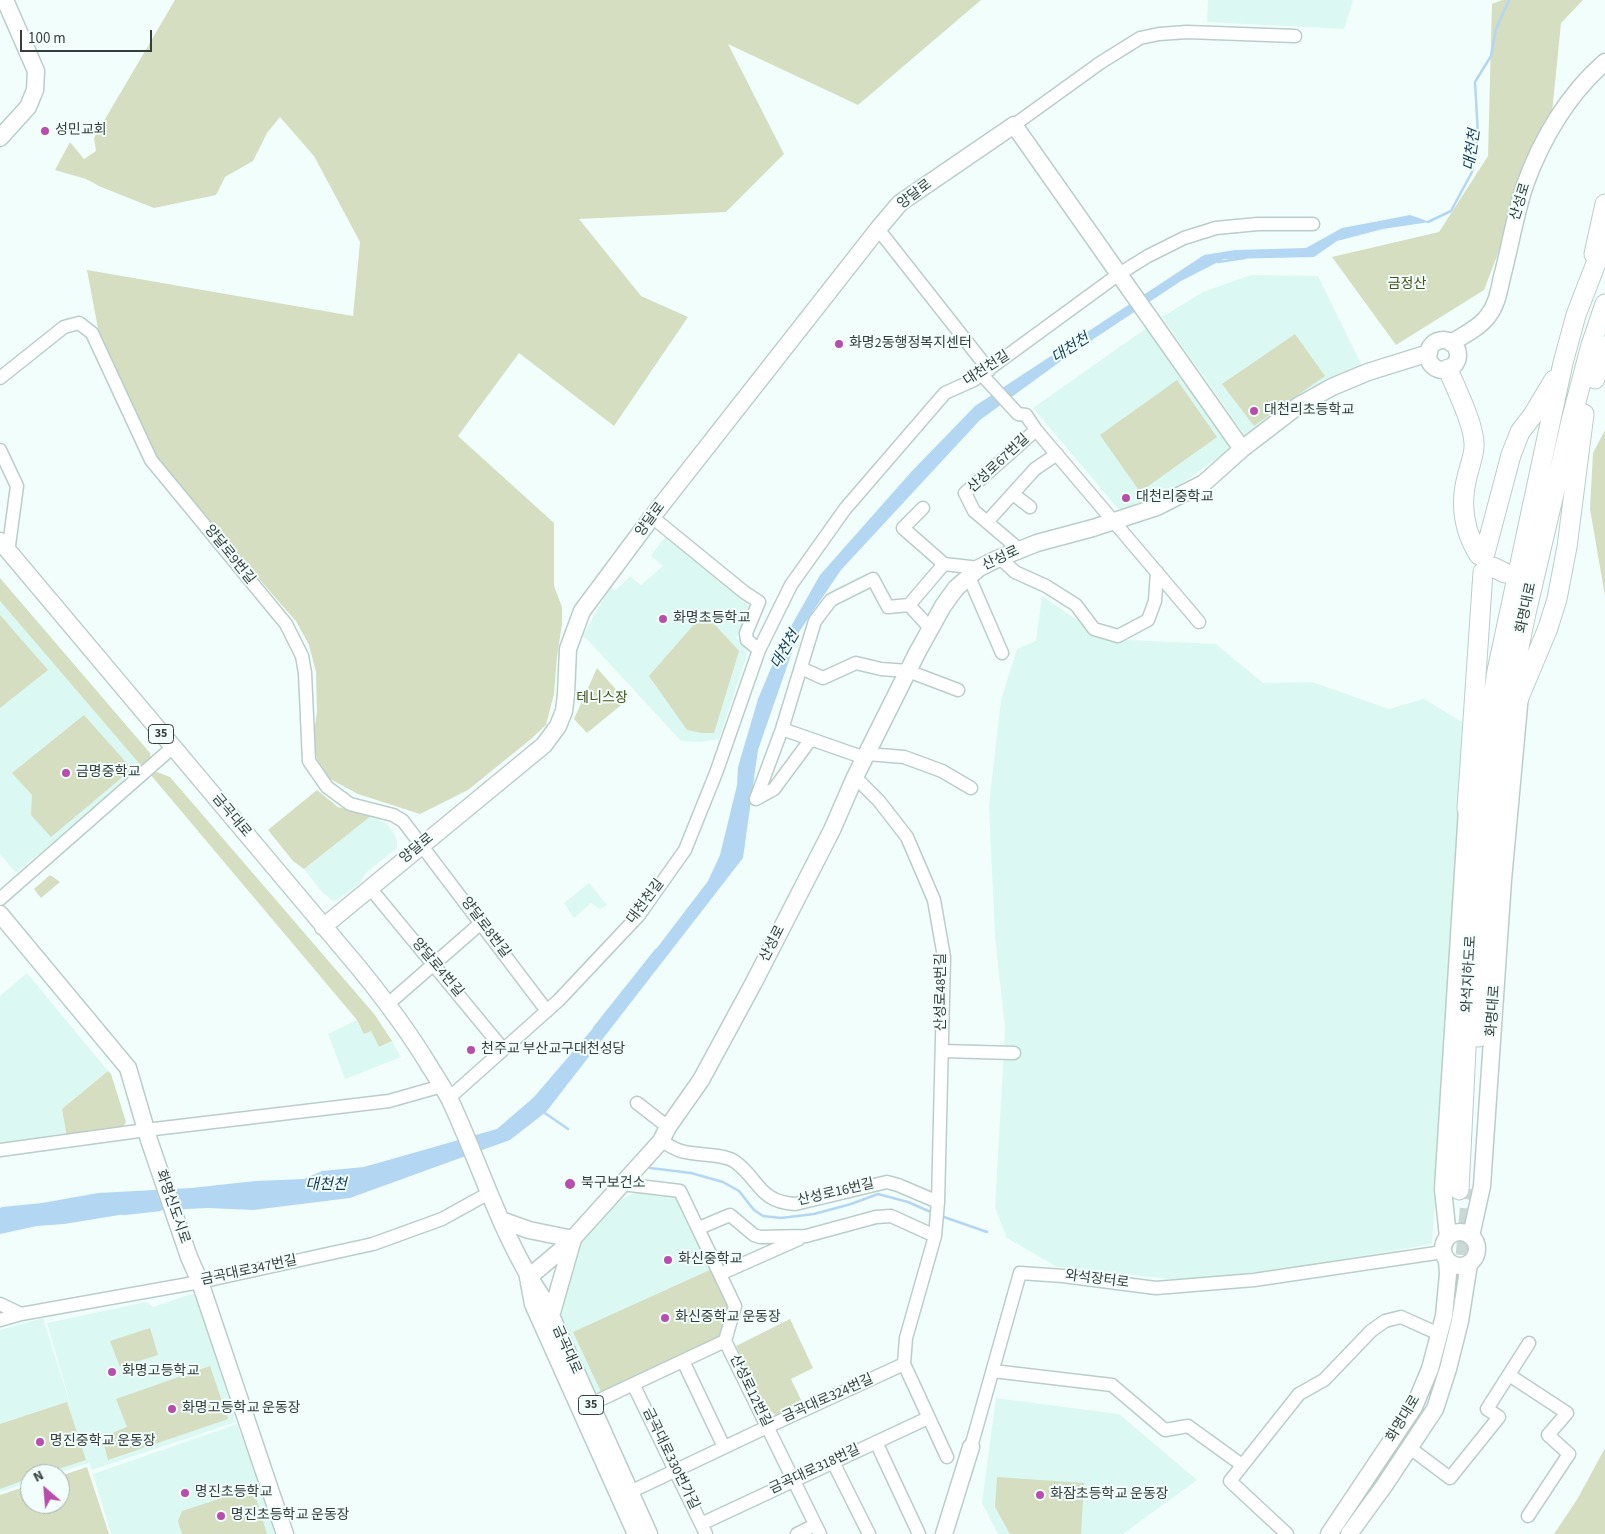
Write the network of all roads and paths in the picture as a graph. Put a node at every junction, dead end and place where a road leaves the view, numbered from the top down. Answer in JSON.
{"nodes":[{"id":1,"x":5,"y":0,"type":"edge"},
{"id":2,"x":1295,"y":36,"type":"dead end"},
{"id":3,"x":1605,"y":62,"type":"edge"},
{"id":4,"x":1014,"y":124,"type":"junction"},
{"id":5,"x":0,"y":138,"type":"edge"},
{"id":6,"x":1605,"y":204,"type":"edge"},
{"id":7,"x":1313,"y":224,"type":"dead end"},
{"id":8,"x":878,"y":229,"type":"junction"},
{"id":9,"x":1605,"y":240,"type":"edge"},
{"id":10,"x":1592,"y":272,"type":"junction"},
{"id":11,"x":1122,"y":278,"type":"junction"},
{"id":12,"x":1605,"y":304,"type":"edge"},
{"id":13,"x":1451,"y":343,"type":"junction"},
{"id":14,"x":1605,"y":346,"type":"edge"},
{"id":15,"x":1429,"y":353,"type":"junction"},
{"id":16,"x":1563,"y":363,"type":"junction"},
{"id":17,"x":1448,"y":370,"type":"junction"},
{"id":18,"x":986,"y":375,"type":"junction"},
{"id":19,"x":0,"y":378,"type":"edge"},
{"id":20,"x":1036,"y":430,"type":"junction"},
{"id":21,"x":1242,"y":449,"type":"junction"},
{"id":22,"x":0,"y":450,"type":"edge"},
{"id":23,"x":1057,"y":454,"type":"junction"},
{"id":24,"x":1013,"y":494,"type":"junction"},
{"id":25,"x":1030,"y":507,"type":"dead end"},
{"id":26,"x":923,"y":508,"type":"dead end"},
{"id":27,"x":652,"y":518,"type":"junction"},
{"id":28,"x":1114,"y":521,"type":"junction"},
{"id":29,"x":987,"y":522,"type":"junction"},
{"id":30,"x":1492,"y":524,"type":"junction"},
{"id":31,"x":13,"y":528,"type":"junction"},
{"id":32,"x":1469,"y":534,"type":"junction"},
{"id":33,"x":0,"y":537,"type":"edge"},
{"id":34,"x":4,"y":547,"type":"edge"},
{"id":35,"x":1020,"y":550,"type":"junction"},
{"id":36,"x":1000,"y":558,"type":"junction"},
{"id":37,"x":944,"y":564,"type":"junction"},
{"id":38,"x":1489,"y":564,"type":"junction"},
{"id":39,"x":974,"y":572,"type":"junction"},
{"id":40,"x":1157,"y":572,"type":"junction"},
{"id":41,"x":759,"y":602,"type":"junction"},
{"id":42,"x":909,"y":605,"type":"junction"},
{"id":43,"x":776,"y":614,"type":"junction"},
{"id":44,"x":1199,"y":622,"type":"dead end"},
{"id":45,"x":930,"y":628,"type":"junction"},
{"id":46,"x":759,"y":650,"type":"junction"},
{"id":47,"x":1002,"y":654,"type":"dead end"},
{"id":48,"x":801,"y":668,"type":"junction"},
{"id":49,"x":908,"y":670,"type":"junction"},
{"id":50,"x":958,"y":690,"type":"dead end"},
{"id":51,"x":1520,"y":695,"type":"junction"},
{"id":52,"x":782,"y":729,"type":"junction"},
{"id":53,"x":1501,"y":735,"type":"junction"},
{"id":54,"x":811,"y":739,"type":"junction"},
{"id":55,"x":173,"y":747,"type":"junction"},
{"id":56,"x":866,"y":756,"type":"junction"},
{"id":57,"x":1484,"y":757,"type":"junction"},
{"id":58,"x":855,"y":777,"type":"junction"},
{"id":59,"x":971,"y":788,"type":"dead end"},
{"id":60,"x":1467,"y":809,"type":"junction"},
{"id":61,"x":422,"y":845,"type":"junction"},
{"id":62,"x":370,"y":888,"type":"junction"},
{"id":63,"x":0,"y":899,"type":"edge"},
{"id":64,"x":0,"y":914,"type":"edge"},
{"id":65,"x":1486,"y":919,"type":"joint"},
{"id":66,"x":481,"y":923,"type":"junction"},
{"id":67,"x":323,"y":927,"type":"junction"},
{"id":68,"x":433,"y":964,"type":"junction"},
{"id":69,"x":388,"y":1004,"type":"junction"},
{"id":70,"x":547,"y":1011,"type":"junction"},
{"id":71,"x":503,"y":1050,"type":"junction"},
{"id":72,"x":942,"y":1051,"type":"junction"},
{"id":73,"x":1014,"y":1053,"type":"dead end"},
{"id":74,"x":447,"y":1095,"type":"junction"},
{"id":75,"x":637,"y":1103,"type":"dead end"},
{"id":76,"x":665,"y":1134,"type":"junction"},
{"id":77,"x":148,"y":1135,"type":"junction"},
{"id":78,"x":0,"y":1150,"type":"edge"},
{"id":79,"x":622,"y":1184,"type":"junction"},
{"id":80,"x":489,"y":1193,"type":"junction"},
{"id":81,"x":938,"y":1202,"type":"junction"},
{"id":82,"x":501,"y":1220,"type":"junction"},
{"id":83,"x":699,"y":1228,"type":"junction"},
{"id":84,"x":806,"y":1236,"type":"junction"},
{"id":85,"x":936,"y":1236,"type":"junction"},
{"id":86,"x":1471,"y":1236,"type":"junction"},
{"id":87,"x":572,"y":1239,"type":"junction"},
{"id":88,"x":1446,"y":1250,"type":"junction"},
{"id":89,"x":1469,"y":1264,"type":"junction"},
{"id":90,"x":720,"y":1274,"type":"junction"},
{"id":91,"x":528,"y":1278,"type":"junction"},
{"id":92,"x":200,"y":1282,"type":"junction"},
{"id":93,"x":0,"y":1304,"type":"edge"},
{"id":94,"x":21,"y":1314,"type":"junction"},
{"id":95,"x":551,"y":1316,"type":"junction"},
{"id":96,"x":0,"y":1320,"type":"edge"},
{"id":97,"x":1439,"y":1334,"type":"junction"},
{"id":98,"x":726,"y":1341,"type":"junction"},
{"id":99,"x":1529,"y":1343,"type":"dead end"},
{"id":100,"x":682,"y":1361,"type":"junction"},
{"id":101,"x":904,"y":1364,"type":"junction"},
{"id":102,"x":993,"y":1371,"type":"junction"},
{"id":103,"x":1509,"y":1375,"type":"junction"},
{"id":104,"x":633,"y":1384,"type":"junction"},
{"id":105,"x":590,"y":1404,"type":"junction"},
{"id":106,"x":928,"y":1418,"type":"junction"},
{"id":107,"x":767,"y":1426,"type":"junction"},
{"id":108,"x":876,"y":1442,"type":"junction"},
{"id":109,"x":724,"y":1447,"type":"junction"},
{"id":110,"x":971,"y":1447,"type":"joint"},
{"id":111,"x":1410,"y":1448,"type":"junction"},
{"id":112,"x":947,"y":1457,"type":"dead end"},
{"id":113,"x":833,"y":1462,"type":"junction"},
{"id":114,"x":1242,"y":1465,"type":"junction"},
{"id":115,"x":675,"y":1471,"type":"junction"},
{"id":116,"x":794,"y":1480,"type":"junction"},
{"id":117,"x":630,"y":1492,"type":"junction"},
{"id":118,"x":1528,"y":1516,"type":"dead end"},
{"id":119,"x":704,"y":1529,"type":"edge"},
{"id":120,"x":817,"y":1530,"type":"edge"},
{"id":121,"x":285,"y":1534,"type":"edge"},
{"id":122,"x":636,"y":1534,"type":"edge"},
{"id":123,"x":649,"y":1534,"type":"edge"},
{"id":124,"x":797,"y":1534,"type":"edge"},
{"id":125,"x":869,"y":1534,"type":"edge"},
{"id":126,"x":920,"y":1534,"type":"edge"},
{"id":127,"x":944,"y":1534,"type":"edge"},
{"id":128,"x":1287,"y":1534,"type":"edge"},
{"id":129,"x":1329,"y":1534,"type":"edge"},
{"id":130,"x":1349,"y":1534,"type":"edge"}],
"edges":[{"from":1,"to":5,"type":"main road"},
{"from":2,"to":4,"type":"street","name":"양달로"},
{"from":3,"to":13,"type":"main road","name":"산성로"},
{"from":4,"to":8,"type":"main road","name":"양달로"},
{"from":4,"to":11,"type":"main road"},
{"from":6,"to":10,"type":"highway"},
{"from":7,"to":11,"type":"street","name":"대천천길"},
{"from":8,"to":18,"type":"street"},
{"from":8,"to":27,"type":"main road","name":"양달로"},
{"from":9,"to":10,"type":"highway","name":"화명대로"},
{"from":10,"to":16,"type":"highway","name":"화명대로"},
{"from":11,"to":18,"type":"street","name":"대천천길"},
{"from":11,"to":21,"type":"main road"},
{"from":12,"to":53,"type":"highway","name":"화명대로"},
{"from":13,"to":15,"type":"main road"},
{"from":13,"to":17,"type":"main road"},
{"from":14,"to":51,"type":"highway"},
{"from":15,"to":17,"type":"main road"},
{"from":15,"to":21,"type":"main road","name":"산성로"},
{"from":16,"to":30,"type":"highway"},
{"from":16,"to":57,"type":"highway","name":"화명대로"},
{"from":17,"to":32,"type":"highway"},
{"from":18,"to":20,"type":"street"},
{"from":18,"to":43,"type":"street","name":"대천천길"},
{"from":19,"to":61,"type":"street","name":"양달로9번길"},
{"from":20,"to":23,"type":"street"},
{"from":20,"to":29,"type":"street","name":"산성로67번길"},
{"from":21,"to":28,"type":"main road","name":"산성로"},
{"from":22,"to":31,"type":"street"},
{"from":23,"to":24,"type":"street","name":"산성로67번길"},
{"from":23,"to":28,"type":"street"},
{"from":24,"to":25,"type":"street"},
{"from":24,"to":29,"type":"street","name":"산성로67번길"},
{"from":26,"to":37,"type":"street"},
{"from":27,"to":41,"type":"street"},
{"from":27,"to":61,"type":"main road","name":"양달로"},
{"from":28,"to":35,"type":"main road","name":"산성로"},
{"from":28,"to":40,"type":"street"},
{"from":29,"to":35,"type":"street","name":"산성로67번길"},
{"from":30,"to":32,"type":"highway"},
{"from":30,"to":38,"type":"highway"},
{"from":31,"to":33,"type":"street"},
{"from":31,"to":34,"type":"street"},
{"from":32,"to":38,"type":"highway"},
{"from":34,"to":55,"type":"main road","name":"금곡대로","number":"35"},
{"from":35,"to":36,"type":"main road","name":"산성로"},
{"from":36,"to":39,"type":"main road","name":"산성로"},
{"from":36,"to":40,"type":"street"},
{"from":37,"to":39,"type":"street"},
{"from":37,"to":42,"type":"street"},
{"from":38,"to":60,"type":"highway"},
{"from":39,"to":45,"type":"main road","name":"산성로"},
{"from":39,"to":47,"type":"street"},
{"from":40,"to":44,"type":"street"},
{"from":41,"to":43,"type":"street"},
{"from":41,"to":46,"type":"street"},
{"from":42,"to":45,"type":"street"},
{"from":42,"to":48,"type":"street"},
{"from":43,"to":46,"type":"street","name":"대천천길"},
{"from":45,"to":49,"type":"main road","name":"산성로"},
{"from":46,"to":70,"type":"street","name":"대천천길"},
{"from":48,"to":49,"type":"street"},
{"from":48,"to":52,"type":"street"},
{"from":49,"to":50,"type":"street"},
{"from":49,"to":56,"type":"main road","name":"산성로"},
{"from":51,"to":53,"type":"highway"},
{"from":51,"to":86,"type":"main road","name":"화명대로"},
{"from":52,"to":54,"type":"street"},
{"from":52,"to":54,"type":"street"},
{"from":53,"to":65,"type":"highway","name":"화명대로"},
{"from":54,"to":56,"type":"street"},
{"from":55,"to":63,"type":"street"},
{"from":55,"to":67,"type":"main road","name":"금곡대로","number":"35"},
{"from":56,"to":58,"type":"main road","name":"산성로"},
{"from":56,"to":59,"type":"street"},
{"from":57,"to":60,"type":"highway"},
{"from":57,"to":65,"type":"highway","name":"와석지하도로"},
{"from":58,"to":72,"type":"street","name":"산성로48번길"},
{"from":58,"to":76,"type":"main road","name":"산성로"},
{"from":60,"to":88,"type":"main road","name":"화명대로"},
{"from":61,"to":62,"type":"main road","name":"양달로"},
{"from":61,"to":66,"type":"street","name":"양달로8번길"},
{"from":62,"to":67,"type":"main road","name":"양달로"},
{"from":62,"to":68,"type":"street","name":"양달로4번길"},
{"from":64,"to":77,"type":"main road","name":"화명신도시로"},
{"from":66,"to":68,"type":"street"},
{"from":66,"to":70,"type":"street","name":"양달로8번길"},
{"from":67,"to":69,"type":"main road","name":"금곡대로","number":"35"},
{"from":68,"to":69,"type":"street"},
{"from":68,"to":71,"type":"street","name":"양달로4번길"},
{"from":69,"to":74,"type":"main road","name":"금곡대로","number":"35"},
{"from":70,"to":71,"type":"street","name":"대천천길"},
{"from":71,"to":74,"type":"street","name":"대천천길"},
{"from":72,"to":73,"type":"street"},
{"from":72,"to":81,"type":"street","name":"산성로48번길"},
{"from":74,"to":77,"type":"street"},
{"from":74,"to":80,"type":"main road","name":"금곡대로","number":"35"},
{"from":75,"to":76,"type":"street"},
{"from":76,"to":79,"type":"main road","name":"산성로"},
{"from":76,"to":81,"type":"street","name":"산성로16번길"},
{"from":77,"to":78,"type":"street"},
{"from":77,"to":92,"type":"main road","name":"화명신도시로"},
{"from":79,"to":83,"type":"street","name":"산성로12번길"},
{"from":79,"to":87,"type":"main road","name":"산성로"},
{"from":80,"to":82,"type":"main road","name":"금곡대로","number":"35"},
{"from":80,"to":92,"type":"street","name":"금곡대로347번길"},
{"from":81,"to":85,"type":"street","name":"산성로48번길"},
{"from":82,"to":87,"type":"main road"},
{"from":82,"to":91,"type":"main road","name":"금곡대로","number":"35"},
{"from":83,"to":84,"type":"street"},
{"from":83,"to":90,"type":"street","name":"산성로12번길"},
{"from":84,"to":85,"type":"street"},
{"from":84,"to":90,"type":"street"},
{"from":85,"to":101,"type":"street","name":"산성로48번길"},
{"from":86,"to":88,"type":"main road"},
{"from":86,"to":89,"type":"main road"},
{"from":87,"to":91,"type":"main road","name":"산성로"},
{"from":87,"to":95,"type":"main road"},
{"from":88,"to":89,"type":"main road"},
{"from":88,"to":97,"type":"main road","name":"화명대로"},
{"from":88,"to":102,"type":"street","name":"와석장터로"},
{"from":89,"to":111,"type":"main road","name":"화명대로"},
{"from":90,"to":98,"type":"street","name":"산성로12번길"},
{"from":91,"to":95,"type":"main road","name":"금곡대로","number":"35"},
{"from":91,"to":122,"type":"main road","name":"금곡대로","number":"35"},
{"from":92,"to":94,"type":"street","name":"금곡대로347번길"},
{"from":92,"to":121,"type":"main road","name":"화명신도시로"},
{"from":93,"to":94,"type":"street"},
{"from":94,"to":96,"type":"street","name":"금곡대로347번길"},
{"from":95,"to":105,"type":"main road","name":"금곡대로","number":"35"},
{"from":97,"to":114,"type":"street"},
{"from":97,"to":129,"type":"main road","name":"화명대로"},
{"from":98,"to":100,"type":"street"},
{"from":98,"to":107,"type":"street","name":"산성로12번길"},
{"from":99,"to":103,"type":"street"},
{"from":100,"to":104,"type":"street"},
{"from":100,"to":109,"type":"street"},
{"from":101,"to":106,"type":"street"},
{"from":101,"to":107,"type":"street","name":"금곡대로324번길"},
{"from":102,"to":110,"type":"street","name":"와석장터로"},
{"from":102,"to":114,"type":"street"},
{"from":103,"to":111,"type":"street"},
{"from":103,"to":118,"type":"street"},
{"from":104,"to":105,"type":"street"},
{"from":104,"to":115,"type":"street","name":"금곡대로330번가길"},
{"from":105,"to":117,"type":"main road","name":"금곡대로","number":"35"},
{"from":106,"to":108,"type":"street","name":"금곡대로318번길"},
{"from":106,"to":112,"type":"street"},
{"from":107,"to":109,"type":"street","name":"금곡대로324번길"},
{"from":107,"to":116,"type":"street","name":"산성로12번길"},
{"from":108,"to":113,"type":"street","name":"금곡대로318번길"},
{"from":108,"to":126,"type":"street"},
{"from":109,"to":115,"type":"street","name":"금곡대로324번길"},
{"from":110,"to":127,"type":"main road","name":"와석장터로"},
{"from":111,"to":130,"type":"main road","name":"화명대로"},
{"from":113,"to":116,"type":"street","name":"금곡대로318번길"},
{"from":113,"to":125,"type":"street"},
{"from":114,"to":128,"type":"street"},
{"from":115,"to":117,"type":"street","name":"금곡대로324번길"},
{"from":115,"to":119,"type":"street","name":"금곡대로330번가길"},
{"from":116,"to":119,"type":"street","name":"금곡대로318번길"},
{"from":116,"to":120,"type":"street","name":"산성로12번길"},
{"from":117,"to":123,"type":"main road","name":"금곡대로","number":"35"},
{"from":120,"to":124,"type":"street"}]}
